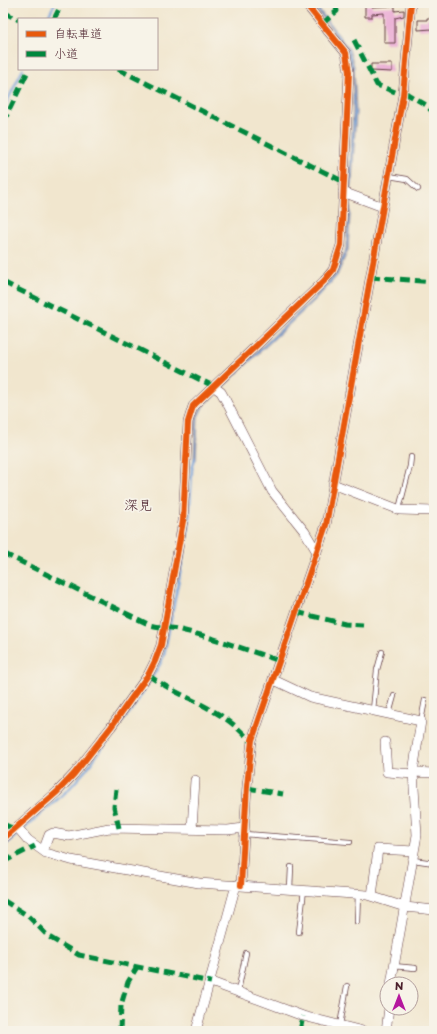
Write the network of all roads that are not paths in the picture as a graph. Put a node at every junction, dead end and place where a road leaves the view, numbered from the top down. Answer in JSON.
{"nodes":[{"id":1,"x":305,"y":3,"type":"edge"},
{"id":2,"x":411,"y":3,"type":"edge"},
{"id":3,"x":389,"y":176,"type":"junction"},
{"id":4,"x":418,"y":189,"type":"dead end"},
{"id":5,"x":344,"y":192,"type":"junction"},
{"id":6,"x":383,"y":207,"type":"junction"},
{"id":7,"x":213,"y":386,"type":"junction"},
{"id":8,"x":411,"y":457,"type":"dead end"},
{"id":9,"x":333,"y":484,"type":"junction"},
{"id":10,"x":398,"y":510,"type":"junction"},
{"id":11,"x":434,"y":511,"type":"edge"},
{"id":12,"x":317,"y":552,"type":"junction"},
{"id":13,"x":382,"y":652,"type":"dead end"},
{"id":14,"x":274,"y":680,"type":"junction"},
{"id":15,"x":394,"y":696,"type":"dead end"},
{"id":16,"x":425,"y":700,"type":"dead end"},
{"id":17,"x":372,"y":710,"type":"junction"},
{"id":18,"x":389,"y":714,"type":"junction"},
{"id":19,"x":421,"y":721,"type":"junction"},
{"id":20,"x":386,"y":742,"type":"dead end"},
{"id":21,"x":413,"y":773,"type":"junction"},
{"id":22,"x":434,"y":773,"type":"edge"},
{"id":23,"x":195,"y":780,"type":"dead end"},
{"id":24,"x":17,"y":827,"type":"junction"},
{"id":25,"x":192,"y":829,"type":"junction"},
{"id":26,"x":244,"y":831,"type":"junction"},
{"id":27,"x":3,"y":838,"type":"edge"},
{"id":28,"x":350,"y":842,"type":"dead end"},
{"id":29,"x":42,"y":851,"type":"junction"},
{"id":30,"x":414,"y":851,"type":"junction"},
{"id":31,"x":413,"y":860,"type":"junction"},
{"id":32,"x":434,"y":863,"type":"edge"},
{"id":33,"x":291,"y":867,"type":"dead end"},
{"id":34,"x":238,"y":885,"type":"junction"},
{"id":35,"x":290,"y":889,"type":"junction"},
{"id":36,"x":304,"y":890,"type":"junction"},
{"id":37,"x":358,"y":894,"type":"junction"},
{"id":38,"x":372,"y":896,"type":"junction"},
{"id":39,"x":405,"y":907,"type":"junction"},
{"id":40,"x":434,"y":910,"type":"edge"},
{"id":41,"x":357,"y":922,"type":"dead end"},
{"id":42,"x":300,"y":932,"type":"dead end"},
{"id":43,"x":246,"y":953,"type":"dead end"},
{"id":44,"x":393,"y":966,"type":"junction"},
{"id":45,"x":415,"y":968,"type":"dead end"},
{"id":46,"x":392,"y":976,"type":"edge"},
{"id":47,"x":211,"y":982,"type":"junction"},
{"id":48,"x":347,"y":986,"type":"dead end"},
{"id":49,"x":238,"y":992,"type":"junction"},
{"id":50,"x":388,"y":1016,"type":"edge"},
{"id":51,"x":340,"y":1025,"type":"junction"},
{"id":52,"x":196,"y":1031,"type":"edge"},
{"id":53,"x":363,"y":1031,"type":"edge"},
{"id":54,"x":386,"y":1031,"type":"edge"}],
"edges":[{"from":1,"to":5,"type":"street"},
{"from":2,"to":3,"type":"street"},
{"from":3,"to":4,"type":"lane"},
{"from":3,"to":6,"type":"street"},
{"from":5,"to":6,"type":"street"},
{"from":5,"to":7,"type":"street"},
{"from":6,"to":9,"type":"street"},
{"from":7,"to":12,"type":"street"},
{"from":7,"to":24,"type":"street"},
{"from":8,"to":10,"type":"lane"},
{"from":9,"to":10,"type":"street"},
{"from":9,"to":12,"type":"street"},
{"from":10,"to":11,"type":"street"},
{"from":12,"to":14,"type":"street"},
{"from":13,"to":17,"type":"lane"},
{"from":14,"to":17,"type":"street"},
{"from":14,"to":26,"type":"street"},
{"from":15,"to":18,"type":"lane"},
{"from":16,"to":19,"type":"lane"},
{"from":17,"to":18,"type":"street"},
{"from":18,"to":19,"type":"street"},
{"from":19,"to":21,"type":"street"},
{"from":20,"to":21,"type":"street"},
{"from":21,"to":22,"type":"street"},
{"from":21,"to":30,"type":"street"},
{"from":23,"to":25,"type":"street"},
{"from":24,"to":27,"type":"street"},
{"from":24,"to":29,"type":"street"},
{"from":25,"to":26,"type":"street"},
{"from":25,"to":29,"type":"street"},
{"from":26,"to":28,"type":"lane"},
{"from":26,"to":34,"type":"street"},
{"from":29,"to":34,"type":"street"},
{"from":30,"to":31,"type":"street"},
{"from":30,"to":38,"type":"street"},
{"from":31,"to":32,"type":"lane"},
{"from":31,"to":39,"type":"street"},
{"from":33,"to":35,"type":"lane"},
{"from":34,"to":35,"type":"street"},
{"from":34,"to":47,"type":"street"},
{"from":35,"to":36,"type":"street"},
{"from":36,"to":37,"type":"street"},
{"from":36,"to":42,"type":"lane"},
{"from":37,"to":38,"type":"street"},
{"from":37,"to":41,"type":"lane"},
{"from":38,"to":39,"type":"street"},
{"from":39,"to":40,"type":"street"},
{"from":39,"to":44,"type":"street"},
{"from":43,"to":49,"type":"lane"},
{"from":44,"to":45,"type":"lane"},
{"from":44,"to":46,"type":"street"},
{"from":47,"to":49,"type":"street"},
{"from":47,"to":52,"type":"street"},
{"from":48,"to":51,"type":"lane"},
{"from":49,"to":51,"type":"street"},
{"from":50,"to":54,"type":"street"},
{"from":51,"to":53,"type":"street"}]}
